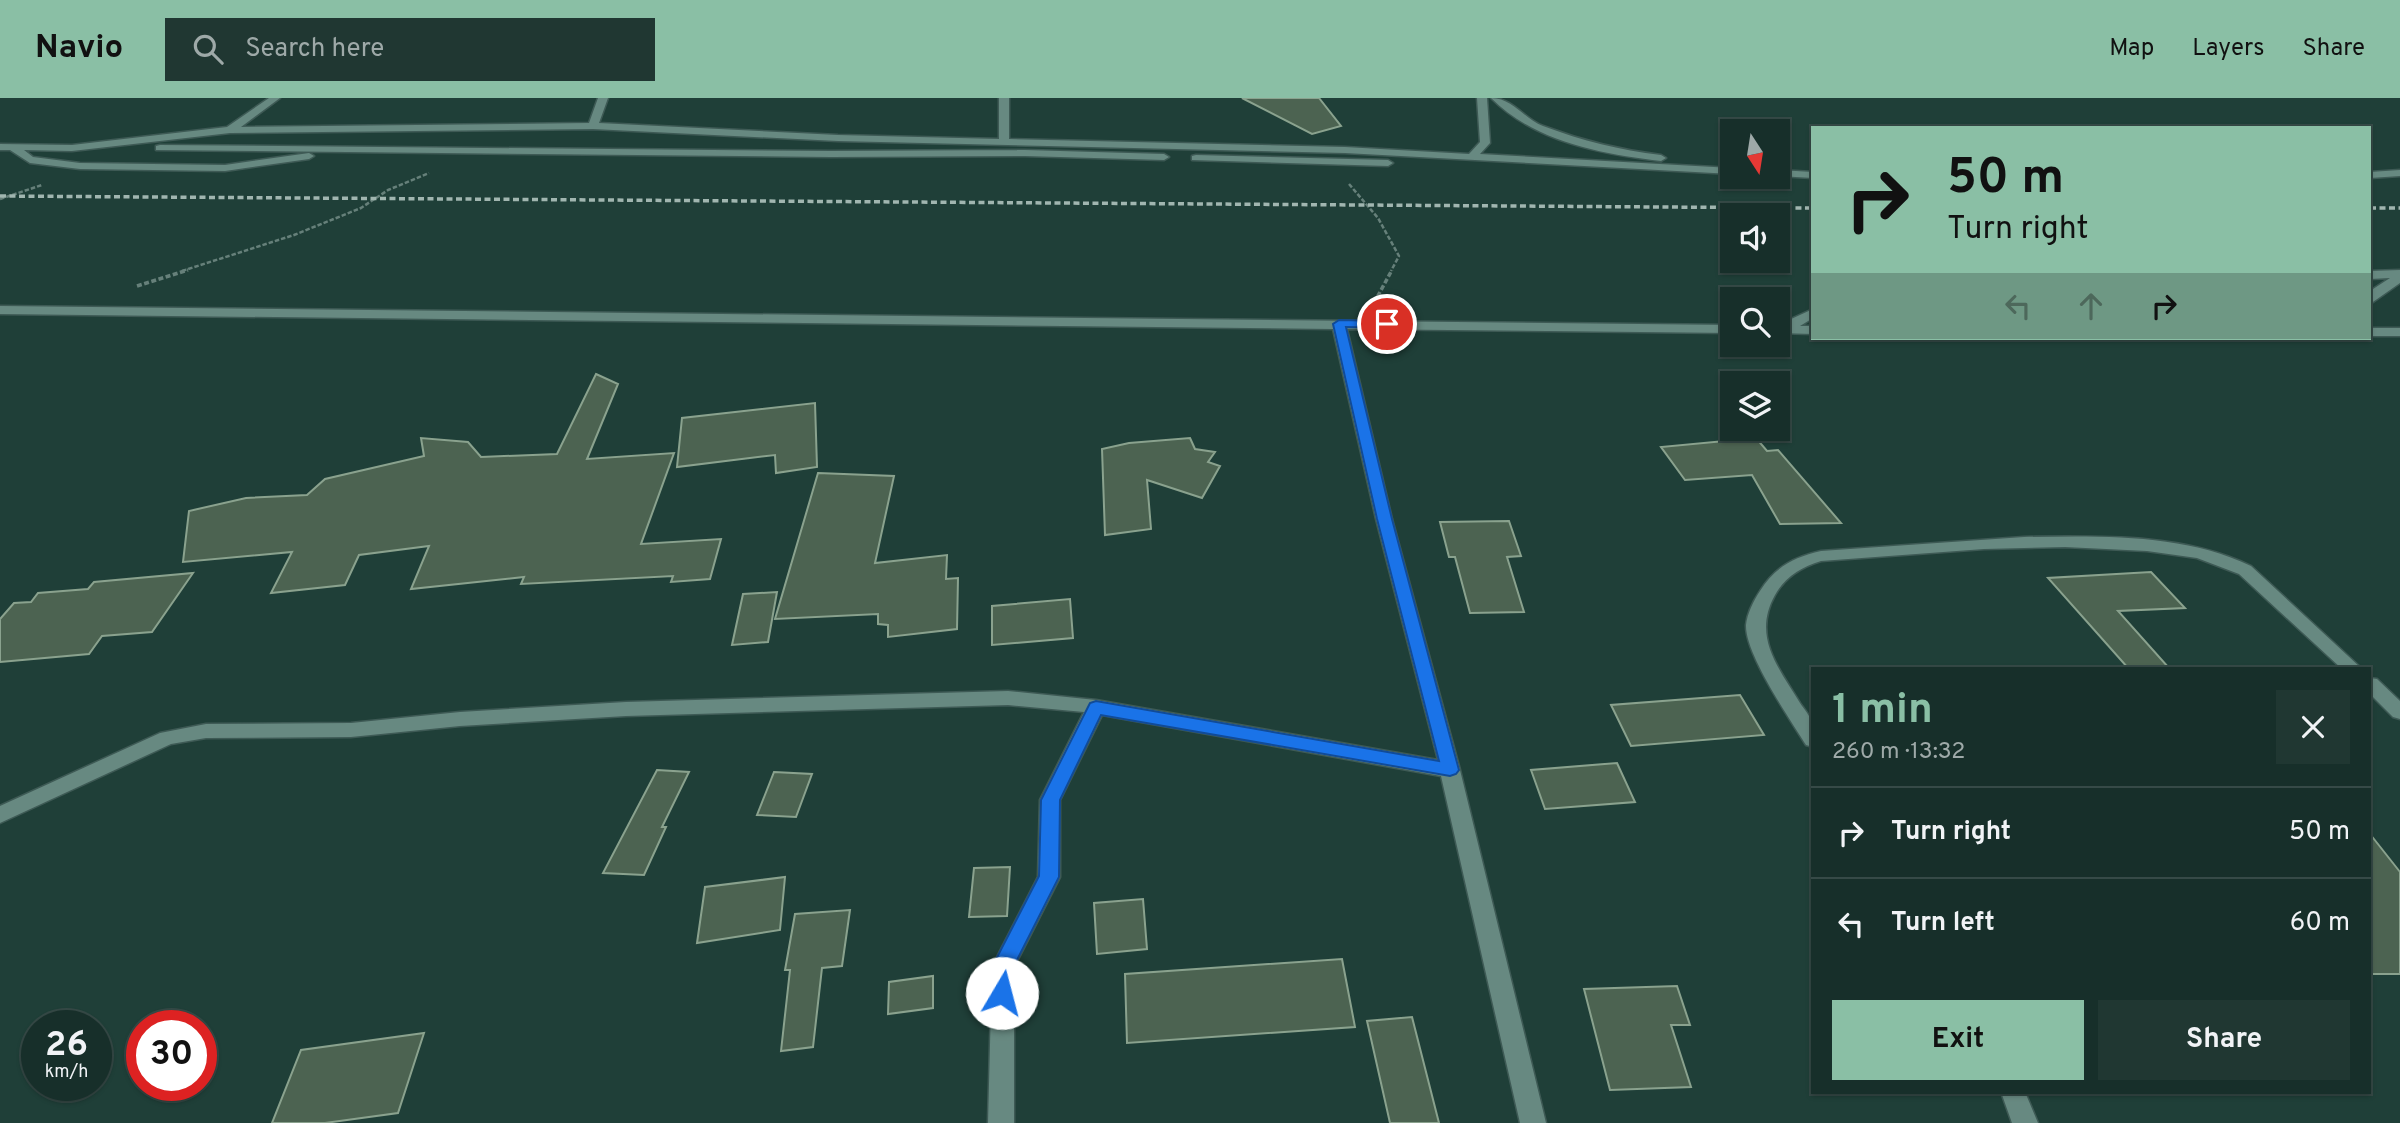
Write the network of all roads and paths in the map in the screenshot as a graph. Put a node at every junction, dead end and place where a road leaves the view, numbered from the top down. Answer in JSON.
{"nodes":[{"id":1,"x":275,"y":98,"type":"edge"},
{"id":2,"x":603,"y":98,"type":"edge"},
{"id":3,"x":1004,"y":98,"type":"edge"},
{"id":4,"x":1482,"y":98,"type":"edge"},
{"id":5,"x":1496,"y":98,"type":"edge"},
{"id":6,"x":593,"y":126,"type":"junction"},
{"id":7,"x":458,"y":128,"type":"junction"},
{"id":8,"x":230,"y":130,"type":"junction"},
{"id":9,"x":1004,"y":141,"type":"junction"},
{"id":10,"x":0,"y":148,"type":"edge"},
{"id":11,"x":14,"y":148,"type":"junction"},
{"id":12,"x":72,"y":148,"type":"junction"},
{"id":13,"x":185,"y":148,"type":"junction"},
{"id":14,"x":345,"y":148,"type":"junction"},
{"id":15,"x":1471,"y":158,"type":"junction"},
{"id":16,"x":1532,"y":162,"type":"junction"},
{"id":17,"x":1346,"y":163,"type":"junction"},
{"id":18,"x":80,"y":166,"type":"junction"},
{"id":19,"x":1720,"y":167,"type":"edge"},
{"id":20,"x":1720,"y":169,"type":"edge"},
{"id":21,"x":438,"y":170,"type":"dead end"},
{"id":22,"x":2400,"y":173,"type":"edge"},
{"id":23,"x":1790,"y":174,"type":"edge"},
{"id":24,"x":1811,"y":175,"type":"edge"},
{"id":25,"x":2371,"y":175,"type":"edge"},
{"id":26,"x":2371,"y":275,"type":"edge"},
{"id":27,"x":2400,"y":276,"type":"edge"},
{"id":28,"x":127,"y":289,"type":"dead end"},
{"id":29,"x":2371,"y":298,"type":"edge"},
{"id":30,"x":0,"y":310,"type":"edge"},
{"id":31,"x":1811,"y":314,"type":"edge"},
{"id":32,"x":1339,"y":324,"type":"junction"},
{"id":33,"x":1360,"y":324,"type":"junction"},
{"id":34,"x":1790,"y":324,"type":"edge"},
{"id":35,"x":1720,"y":329,"type":"edge"},
{"id":36,"x":1790,"y":329,"type":"edge"},
{"id":37,"x":1811,"y":330,"type":"edge"},
{"id":38,"x":2371,"y":332,"type":"edge"},
{"id":39,"x":2400,"y":332,"type":"edge"},
{"id":40,"x":2351,"y":667,"type":"edge"},
{"id":41,"x":2371,"y":685,"type":"edge"},
{"id":42,"x":1096,"y":708,"type":"junction"},
{"id":43,"x":2400,"y":712,"type":"edge"},
{"id":44,"x":1811,"y":737,"type":"edge"},
{"id":45,"x":1450,"y":770,"type":"junction"},
{"id":46,"x":0,"y":815,"type":"edge"},
{"id":47,"x":2015,"y":1094,"type":"edge"},
{"id":48,"x":1001,"y":1123,"type":"edge"},
{"id":49,"x":1533,"y":1123,"type":"edge"},
{"id":50,"x":2025,"y":1123,"type":"edge"}],
"edges":[{"from":1,"to":8,"type":"street"},
{"from":2,"to":6,"type":"street"},
{"from":3,"to":9,"type":"street"},
{"from":4,"to":15,"type":"street"},
{"from":5,"to":19,"type":"street"},
{"from":6,"to":7,"type":"street"},
{"from":6,"to":9,"type":"street"},
{"from":7,"to":8,"type":"street"},
{"from":7,"to":14,"type":"street"},
{"from":8,"to":12,"type":"street"},
{"from":8,"to":13,"type":"street"},
{"from":9,"to":15,"type":"street"},
{"from":10,"to":11,"type":"street"},
{"from":11,"to":12,"type":"street"},
{"from":11,"to":18,"type":"street"},
{"from":12,"to":13,"type":"street"},
{"from":13,"to":14,"type":"street"},
{"from":13,"to":18,"type":"street"},
{"from":14,"to":17,"type":"street"},
{"from":14,"to":18,"type":"street"},
{"from":15,"to":16,"type":"street"},
{"from":16,"to":17,"type":"street"},
{"from":16,"to":20,"type":"street"},
{"from":17,"to":33,"type":"path"},
{"from":21,"to":28,"type":"path"},
{"from":22,"to":25,"type":"street"},
{"from":23,"to":24,"type":"street"},
{"from":26,"to":27,"type":"street"},
{"from":27,"to":29,"type":"street"},
{"from":30,"to":32,"type":"street"},
{"from":31,"to":34,"type":"street"},
{"from":32,"to":33,"type":"street"},
{"from":32,"to":45,"type":"street"},
{"from":33,"to":35,"type":"street"},
{"from":36,"to":37,"type":"street"},
{"from":38,"to":39,"type":"street"},
{"from":40,"to":44,"type":"street"},
{"from":41,"to":43,"type":"street"},
{"from":42,"to":45,"type":"street"},
{"from":42,"to":46,"type":"street"},
{"from":42,"to":48,"type":"street"},
{"from":45,"to":49,"type":"street"},
{"from":47,"to":50,"type":"street"}]}
